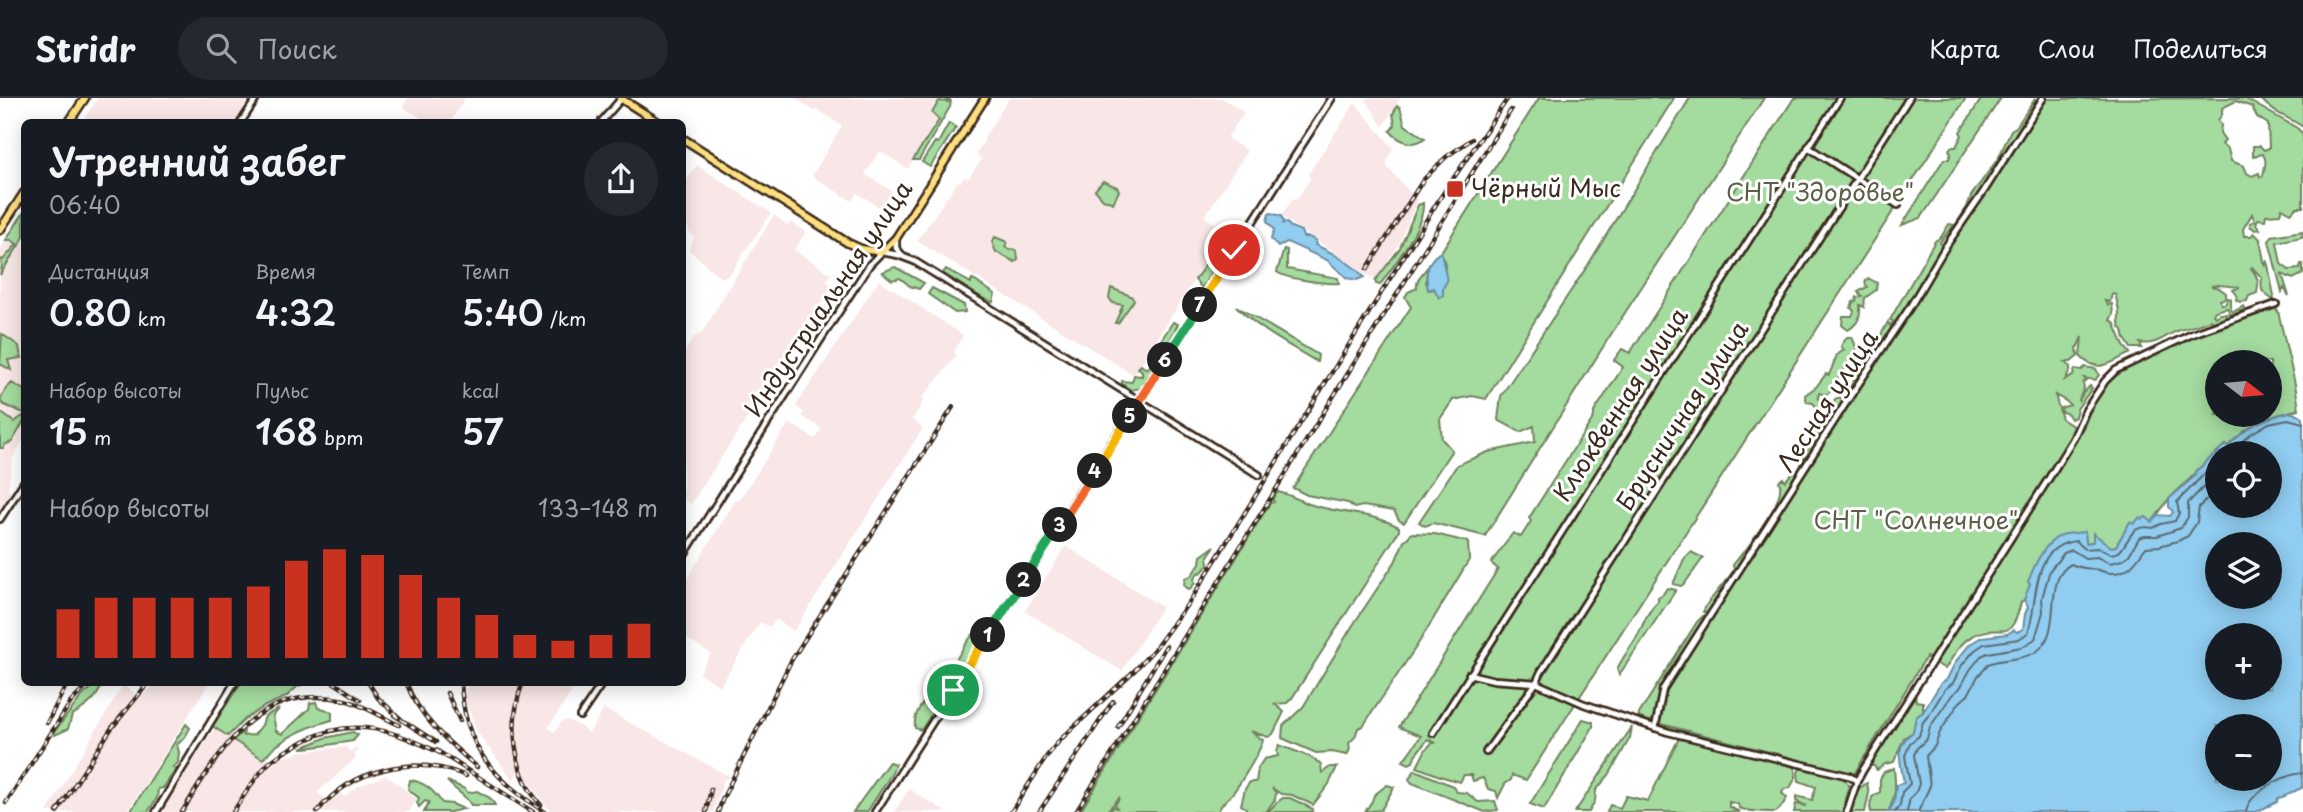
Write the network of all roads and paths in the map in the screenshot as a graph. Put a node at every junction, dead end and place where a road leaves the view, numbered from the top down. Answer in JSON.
{"nodes":[{"id":1,"x":85,"y":98,"type":"edge"},
{"id":2,"x":257,"y":98,"type":"edge"},
{"id":3,"x":621,"y":98,"type":"edge"},
{"id":4,"x":985,"y":98,"type":"edge"},
{"id":5,"x":1332,"y":98,"type":"edge"},
{"id":6,"x":1840,"y":98,"type":"edge"},
{"id":7,"x":1909,"y":98,"type":"edge"},
{"id":8,"x":2043,"y":98,"type":"edge"},
{"id":9,"x":71,"y":119,"type":"edge"},
{"id":10,"x":243,"y":119,"type":"edge"},
{"id":11,"x":604,"y":119,"type":"edge"},
{"id":12,"x":653,"y":119,"type":"edge"},
{"id":13,"x":686,"y":140,"type":"edge"},
{"id":14,"x":1808,"y":147,"type":"junction"},
{"id":15,"x":1857,"y":179,"type":"junction"},
{"id":16,"x":21,"y":197,"type":"edge"},
{"id":17,"x":1898,"y":205,"type":"dead end"},
{"id":18,"x":0,"y":230,"type":"edge"},
{"id":19,"x":896,"y":238,"type":"junction"},
{"id":20,"x":861,"y":249,"type":"junction"},
{"id":21,"x":882,"y":252,"type":"junction"},
{"id":22,"x":905,"y":258,"type":"junction"},
{"id":23,"x":870,"y":264,"type":"junction"},
{"id":24,"x":2276,"y":304,"type":"dead end"},
{"id":25,"x":1139,"y":402,"type":"junction"},
{"id":26,"x":1259,"y":475,"type":"dead end"},
{"id":27,"x":21,"y":487,"type":"edge"},
{"id":28,"x":0,"y":519,"type":"edge"},
{"id":29,"x":686,"y":552,"type":"edge"},
{"id":30,"x":1469,"y":674,"type":"junction"},
{"id":31,"x":1536,"y":683,"type":"junction"},
{"id":32,"x":233,"y":686,"type":"edge"},
{"id":33,"x":600,"y":686,"type":"edge"},
{"id":34,"x":580,"y":716,"type":"dead end"},
{"id":35,"x":1655,"y":727,"type":"junction"},
{"id":36,"x":1433,"y":733,"type":"dead end"},
{"id":37,"x":1486,"y":752,"type":"dead end"},
{"id":38,"x":1857,"y":781,"type":"junction"},
{"id":39,"x":156,"y":812,"type":"edge"},
{"id":40,"x":875,"y":812,"type":"edge"},
{"id":41,"x":1847,"y":812,"type":"edge"}],
"edges":[{"from":1,"to":9,"type":"main road"},
{"from":2,"to":10,"type":"street"},
{"from":3,"to":11,"type":"street"},
{"from":3,"to":12,"type":"main road"},
{"from":4,"to":19,"type":"main road","name":"Индустриальная улица"},
{"from":5,"to":25,"type":"street"},
{"from":6,"to":14,"type":"street","name":"Клюквенная улица"},
{"from":7,"to":15,"type":"street","name":"Брусничная улица"},
{"from":8,"to":35,"type":"street","name":"Лесная улица"},
{"from":13,"to":20,"type":"main road"},
{"from":14,"to":15,"type":"street"},
{"from":14,"to":30,"type":"street","name":"Клюквенная улица"},
{"from":15,"to":17,"type":"street"},
{"from":15,"to":31,"type":"street","name":"Брусничная улица"},
{"from":16,"to":18,"type":"main road"},
{"from":19,"to":21,"type":"main road","name":"Индустриальная улица"},
{"from":19,"to":22,"type":"street"},
{"from":20,"to":21,"type":"main road"},
{"from":20,"to":23,"type":"street"},
{"from":21,"to":22,"type":"street"},
{"from":21,"to":23,"type":"street","name":"Индустриальная улица"},
{"from":22,"to":25,"type":"street"},
{"from":23,"to":29,"type":"street","name":"Индустриальная улица"},
{"from":24,"to":38,"type":"street"},
{"from":25,"to":26,"type":"street"},
{"from":25,"to":40,"type":"street"},
{"from":27,"to":28,"type":"street"},
{"from":30,"to":31,"type":"street"},
{"from":30,"to":36,"type":"street","name":"Клюквенная улица"},
{"from":31,"to":35,"type":"street"},
{"from":31,"to":37,"type":"street","name":"Брусничная улица"},
{"from":32,"to":39,"type":"street"},
{"from":33,"to":34,"type":"street"},
{"from":35,"to":38,"type":"street"},
{"from":38,"to":41,"type":"street"}]}
